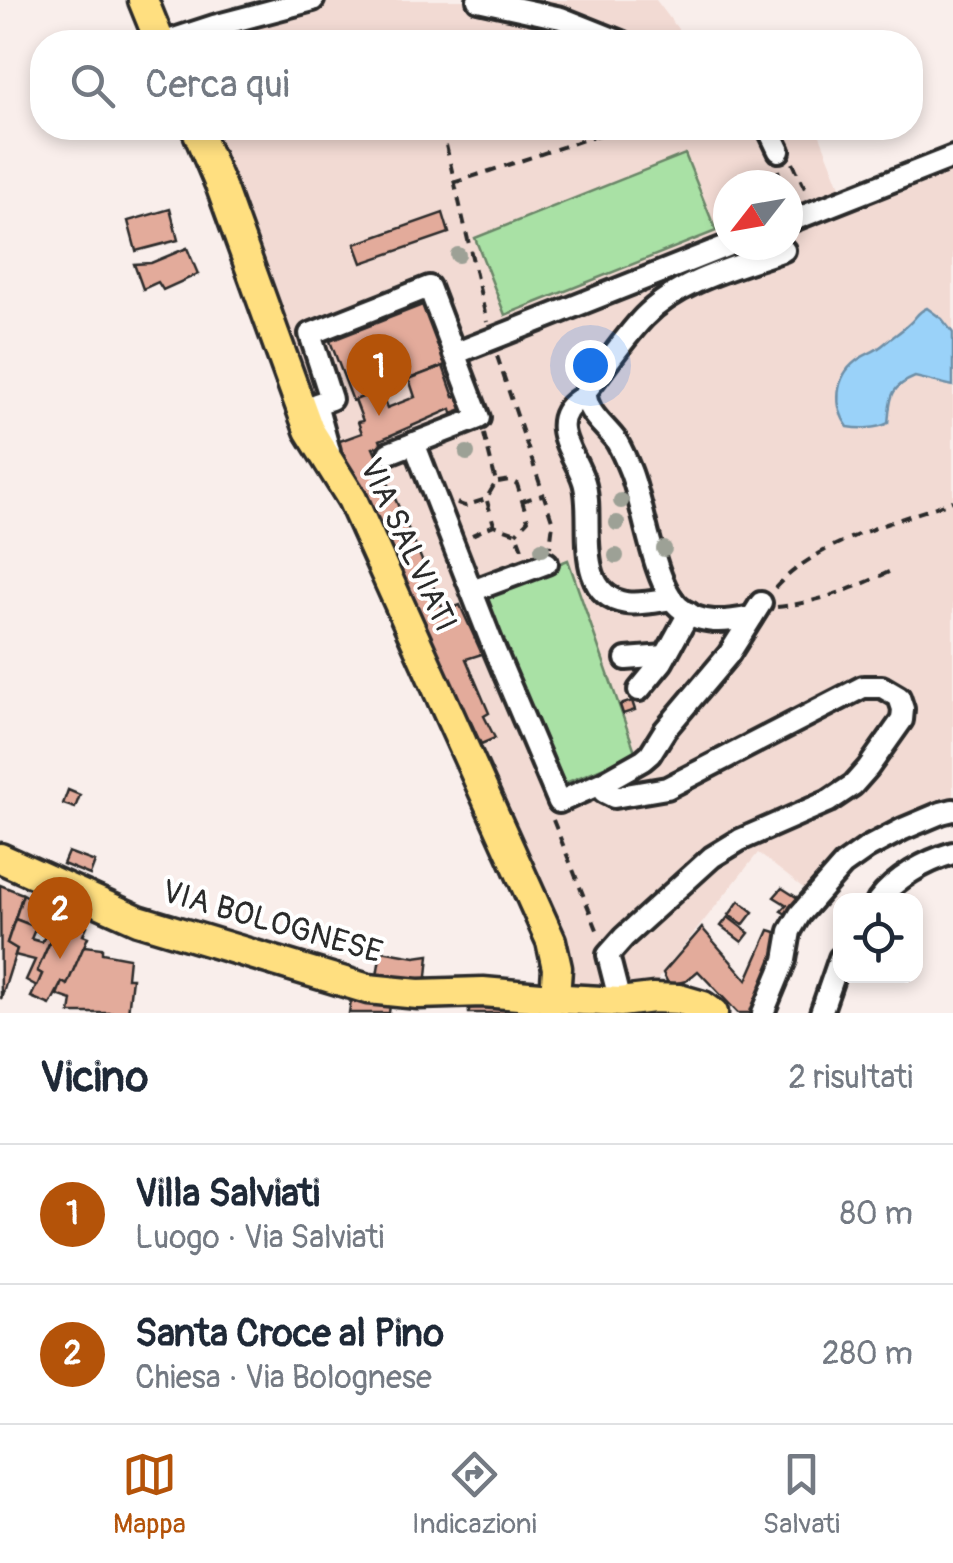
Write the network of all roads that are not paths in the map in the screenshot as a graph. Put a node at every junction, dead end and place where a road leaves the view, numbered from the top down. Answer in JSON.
{"nodes":[{"id":1,"x":143,"y":0,"type":"edge"},
{"id":2,"x":312,"y":0,"type":"edge"},
{"id":3,"x":478,"y":0,"type":"edge"},
{"id":4,"x":157,"y":30,"type":"edge"},
{"id":5,"x":201,"y":30,"type":"edge"},
{"id":6,"x":590,"y":30,"type":"edge"},
{"id":7,"x":201,"y":140,"type":"edge"},
{"id":8,"x":774,"y":140,"type":"edge"},
{"id":9,"x":780,"y":151,"type":"road end"},
{"id":10,"x":953,"y":157,"type":"edge"},
{"id":11,"x":803,"y":216,"type":"edge"},
{"id":12,"x":713,"y":251,"type":"edge"},
{"id":13,"x":756,"y":260,"type":"edge"},
{"id":14,"x":454,"y":354,"type":"junction"},
{"id":15,"x":585,"y":400,"type":"junction"},
{"id":16,"x":414,"y":443,"type":"junction"},
{"id":17,"x":388,"y":453,"type":"dead end"},
{"id":18,"x":332,"y":464,"type":"junction"},
{"id":19,"x":539,"y":566,"type":"road end"},
{"id":20,"x":472,"y":591,"type":"junction"},
{"id":21,"x":672,"y":599,"type":"junction"},
{"id":22,"x":689,"y":613,"type":"junction"},
{"id":23,"x":714,"y":622,"type":"junction"},
{"id":24,"x":729,"y":654,"type":"junction"},
{"id":25,"x":665,"y":656,"type":"junction"},
{"id":26,"x":626,"y":658,"type":"dead end"},
{"id":27,"x":639,"y":690,"type":"dead end"},
{"id":28,"x":604,"y":782,"type":"junction"},
{"id":29,"x":953,"y":810,"type":"edge"},
{"id":30,"x":953,"y":853,"type":"edge"},
{"id":31,"x":0,"y":858,"type":"edge"},
{"id":32,"x":884,"y":893,"type":"edge"},
{"id":33,"x":833,"y":978,"type":"edge"},
{"id":34,"x":541,"y":997,"type":"junction"},
{"id":35,"x":620,"y":1002,"type":"junction"},
{"id":36,"x":396,"y":1003,"type":"edge"},
{"id":37,"x":713,"y":1013,"type":"edge"},
{"id":38,"x":764,"y":1013,"type":"edge"},
{"id":39,"x":821,"y":1013,"type":"edge"}],
"edges":[{"from":1,"to":4,"type":"main road"},
{"from":2,"to":5,"type":"street"},
{"from":3,"to":6,"type":"street"},
{"from":7,"to":18,"type":"main road","name":"VIA SALVIATI"},
{"from":8,"to":9,"type":"street"},
{"from":10,"to":11,"type":"street"},
{"from":12,"to":14,"type":"street"},
{"from":13,"to":15,"type":"street"},
{"from":14,"to":16,"type":"street"},
{"from":14,"to":18,"type":"street"},
{"from":15,"to":21,"type":"street"},
{"from":15,"to":21,"type":"street"},
{"from":16,"to":17,"type":"street"},
{"from":16,"to":20,"type":"street"},
{"from":18,"to":34,"type":"main road","name":"VIA SALVIATI"},
{"from":19,"to":20,"type":"street"},
{"from":20,"to":28,"type":"street"},
{"from":21,"to":22,"type":"street"},
{"from":22,"to":23,"type":"street"},
{"from":22,"to":25,"type":"street"},
{"from":23,"to":24,"type":"street"},
{"from":23,"to":24,"type":"street"},
{"from":24,"to":28,"type":"street"},
{"from":25,"to":26,"type":"street"},
{"from":25,"to":27,"type":"street"},
{"from":28,"to":35,"type":"street"},
{"from":29,"to":38,"type":"street"},
{"from":30,"to":32,"type":"street"},
{"from":31,"to":36,"type":"main road","name":"VIA BOLOGNESE"},
{"from":33,"to":39,"type":"street"},
{"from":34,"to":35,"type":"main road","name":"VIA BOLOGNESE"},
{"from":34,"to":36,"type":"main road","name":"VIA BOLOGNESE"},
{"from":35,"to":37,"type":"main road","name":"VIA BOLOGNESE"}]}
